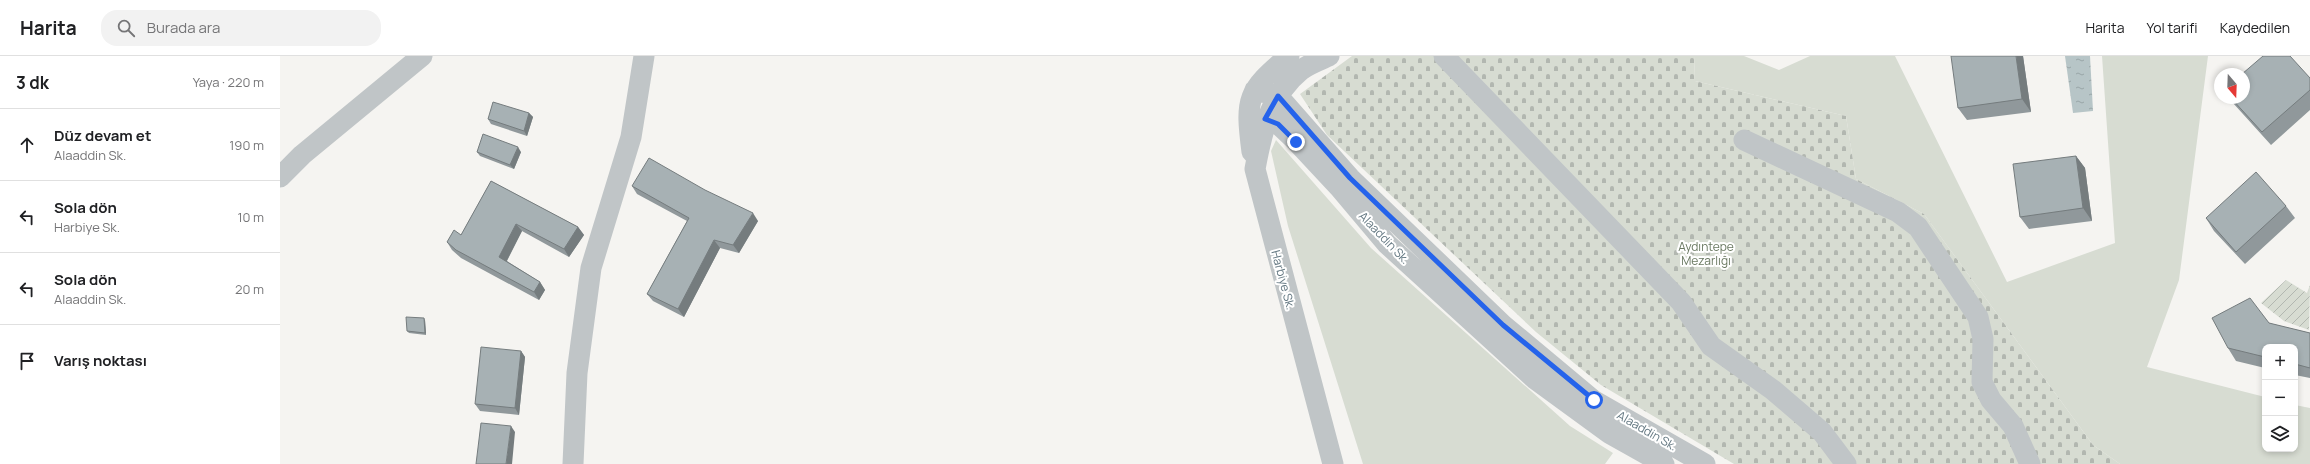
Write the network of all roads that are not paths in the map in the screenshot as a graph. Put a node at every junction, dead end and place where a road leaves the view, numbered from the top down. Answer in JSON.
{"nodes":[{"id":1,"x":422,"y":56,"type":"edge"},
{"id":2,"x":644,"y":56,"type":"edge"},
{"id":3,"x":1289,"y":56,"type":"edge"},
{"id":4,"x":1329,"y":56,"type":"edge"},
{"id":5,"x":1444,"y":56,"type":"edge"},
{"id":6,"x":1255,"y":90,"type":"junction"},
{"id":7,"x":1278,"y":96,"type":"junction"},
{"id":8,"x":1265,"y":119,"type":"junction"},
{"id":9,"x":1744,"y":140,"type":"dead end"},
{"id":10,"x":1255,"y":169,"type":"junction"},
{"id":11,"x":280,"y":177,"type":"edge"},
{"id":12,"x":573,"y":464,"type":"edge"},
{"id":13,"x":1333,"y":464,"type":"edge"},
{"id":14,"x":1664,"y":464,"type":"edge"},
{"id":15,"x":1705,"y":464,"type":"edge"},
{"id":16,"x":1846,"y":464,"type":"edge"},
{"id":17,"x":2030,"y":464,"type":"edge"}],
"edges":[{"from":1,"to":11,"type":"street"},
{"from":2,"to":12,"type":"street"},
{"from":3,"to":6,"type":"street"},
{"from":4,"to":7,"type":"street","name":"Harbiye Sk."},
{"from":5,"to":16,"type":"street"},
{"from":6,"to":7,"type":"street"},
{"from":6,"to":10,"type":"street"},
{"from":7,"to":8,"type":"street","name":"Harbiye Sk."},
{"from":7,"to":15,"type":"street","name":"Alaaddin Sk."},
{"from":8,"to":10,"type":"street","name":"Harbiye Sk."},
{"from":8,"to":14,"type":"street","name":"Alaaddin Sk."},
{"from":9,"to":17,"type":"street"},
{"from":10,"to":13,"type":"street","name":"Harbiye Sk."}]}
